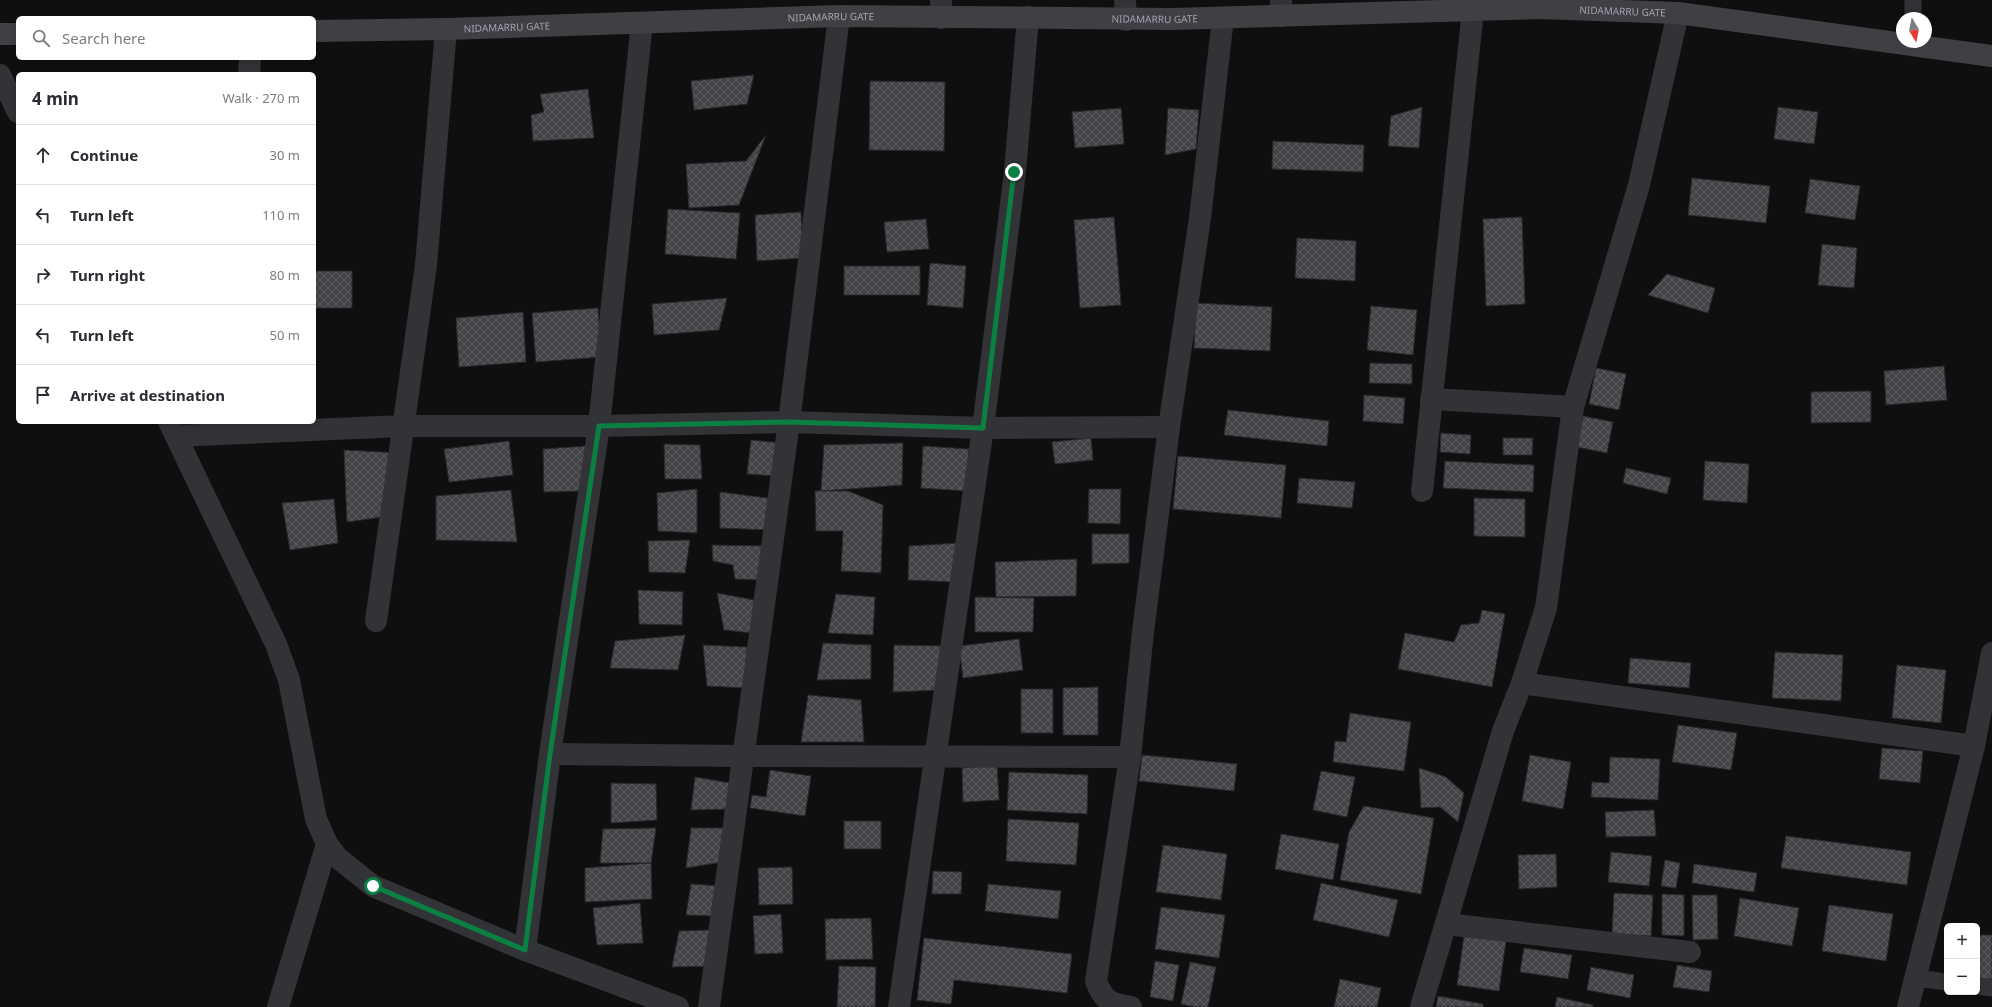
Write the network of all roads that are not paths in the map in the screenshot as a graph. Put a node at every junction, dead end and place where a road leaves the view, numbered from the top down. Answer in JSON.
{"nodes":[{"id":1,"x":1914,"y":0,"type":"edge"},
{"id":2,"x":1448,"y":5,"type":"edge"},
{"id":3,"x":1632,"y":6,"type":"edge"},
{"id":4,"x":1281,"y":8,"type":"edge"},
{"id":5,"x":941,"y":9,"type":"edge"},
{"id":6,"x":1126,"y":10,"type":"edge"},
{"id":7,"x":1473,"y":10,"type":"junction"},
{"id":8,"x":1913,"y":12,"type":"edge"},
{"id":9,"x":1678,"y":13,"type":"junction"},
{"id":10,"x":839,"y":16,"type":"junction"},
{"id":11,"x":1028,"y":17,"type":"junction"},
{"id":12,"x":1223,"y":18,"type":"junction"},
{"id":13,"x":642,"y":23,"type":"junction"},
{"id":14,"x":446,"y":29,"type":"junction"},
{"id":15,"x":316,"y":30,"type":"edge"},
{"id":16,"x":0,"y":34,"type":"edge"},
{"id":17,"x":16,"y":34,"type":"edge"},
{"id":18,"x":1896,"y":42,"type":"edge"},
{"id":19,"x":1932,"y":47,"type":"edge"},
{"id":20,"x":1992,"y":56,"type":"edge"},
{"id":21,"x":250,"y":60,"type":"edge"},
{"id":22,"x":249,"y":72,"type":"edge"},
{"id":23,"x":0,"y":75,"type":"edge"},
{"id":24,"x":16,"y":108,"type":"edge"},
{"id":25,"x":1431,"y":399,"type":"junction"},
{"id":26,"x":1573,"y":407,"type":"junction"},
{"id":27,"x":789,"y":422,"type":"junction"},
{"id":28,"x":403,"y":426,"type":"junction"},
{"id":29,"x":599,"y":426,"type":"junction"},
{"id":30,"x":1169,"y":427,"type":"junction"},
{"id":31,"x":234,"y":428,"type":"edge"},
{"id":32,"x":983,"y":428,"type":"junction"},
{"id":33,"x":173,"y":429,"type":"edge"},
{"id":34,"x":1422,"y":491,"type":"dead end"},
{"id":35,"x":376,"y":621,"type":"dead end"},
{"id":36,"x":1992,"y":653,"type":"edge"},
{"id":37,"x":1522,"y":683,"type":"junction"},
{"id":38,"x":1974,"y":746,"type":"junction"},
{"id":39,"x":550,"y":754,"type":"junction"},
{"id":40,"x":937,"y":755,"type":"junction"},
{"id":41,"x":742,"y":756,"type":"junction"},
{"id":42,"x":1130,"y":757,"type":"junction"},
{"id":43,"x":327,"y":844,"type":"junction"},
{"id":44,"x":1446,"y":924,"type":"junction"},
{"id":45,"x":525,"y":950,"type":"junction"},
{"id":46,"x":1690,"y":952,"type":"dead end"},
{"id":47,"x":1915,"y":978,"type":"junction"},
{"id":48,"x":1944,"y":982,"type":"edge"},
{"id":49,"x":1980,"y":986,"type":"edge"},
{"id":50,"x":1992,"y":988,"type":"edge"},
{"id":51,"x":278,"y":1007,"type":"edge"},
{"id":52,"x":678,"y":1007,"type":"edge"},
{"id":53,"x":709,"y":1007,"type":"edge"},
{"id":54,"x":899,"y":1007,"type":"edge"},
{"id":55,"x":1131,"y":1007,"type":"edge"},
{"id":56,"x":1421,"y":1007,"type":"edge"},
{"id":57,"x":1908,"y":1007,"type":"edge"}],
"edges":[{"from":1,"to":8,"type":"lane"},
{"from":2,"to":4,"type":"main road","name":"NIDAMARRU GATE"},
{"from":2,"to":7,"type":"main road","name":"NIDAMARRU GATE"},
{"from":3,"to":7,"type":"main road","name":"NIDAMARRU GATE"},
{"from":3,"to":9,"type":"main road","name":"NIDAMARRU GATE"},
{"from":4,"to":12,"type":"main road","name":"NIDAMARRU GATE"},
{"from":5,"to":10,"type":"main road","name":"NIDAMARRU GATE"},
{"from":5,"to":11,"type":"main road","name":"NIDAMARRU GATE"},
{"from":6,"to":11,"type":"main road","name":"NIDAMARRU GATE"},
{"from":6,"to":12,"type":"main road","name":"NIDAMARRU GATE"},
{"from":7,"to":25,"type":"street"},
{"from":9,"to":18,"type":"main road","name":"NIDAMARRU GATE"},
{"from":9,"to":26,"type":"street"},
{"from":10,"to":13,"type":"main road","name":"NIDAMARRU GATE"},
{"from":10,"to":27,"type":"street"},
{"from":11,"to":32,"type":"street"},
{"from":12,"to":30,"type":"street"},
{"from":13,"to":14,"type":"main road","name":"NIDAMARRU GATE"},
{"from":13,"to":29,"type":"street"},
{"from":14,"to":15,"type":"main road","name":"NIDAMARRU GATE"},
{"from":14,"to":28,"type":"street"},
{"from":16,"to":17,"type":"main road"},
{"from":19,"to":20,"type":"main road","name":"NIDAMARRU GATE"},
{"from":21,"to":22,"type":"street"},
{"from":23,"to":24,"type":"street"},
{"from":25,"to":26,"type":"street"},
{"from":25,"to":34,"type":"street"},
{"from":26,"to":37,"type":"street"},
{"from":27,"to":29,"type":"street"},
{"from":27,"to":32,"type":"street"},
{"from":27,"to":41,"type":"street"},
{"from":28,"to":29,"type":"street"},
{"from":28,"to":31,"type":"street"},
{"from":28,"to":35,"type":"street"},
{"from":29,"to":39,"type":"street"},
{"from":30,"to":32,"type":"street"},
{"from":30,"to":42,"type":"street"},
{"from":31,"to":33,"type":"street"},
{"from":32,"to":40,"type":"street"},
{"from":33,"to":43,"type":"street"},
{"from":36,"to":38,"type":"street"},
{"from":37,"to":38,"type":"street"},
{"from":37,"to":44,"type":"street"},
{"from":38,"to":47,"type":"street"},
{"from":39,"to":41,"type":"street"},
{"from":39,"to":45,"type":"street"},
{"from":40,"to":41,"type":"street"},
{"from":40,"to":42,"type":"street"},
{"from":40,"to":54,"type":"street"},
{"from":41,"to":53,"type":"street"},
{"from":42,"to":55,"type":"street"},
{"from":43,"to":45,"type":"street"},
{"from":43,"to":51,"type":"street"},
{"from":44,"to":46,"type":"street"},
{"from":44,"to":56,"type":"street"},
{"from":45,"to":52,"type":"street"},
{"from":47,"to":48,"type":"lane"},
{"from":47,"to":57,"type":"street"},
{"from":49,"to":50,"type":"lane"}]}
